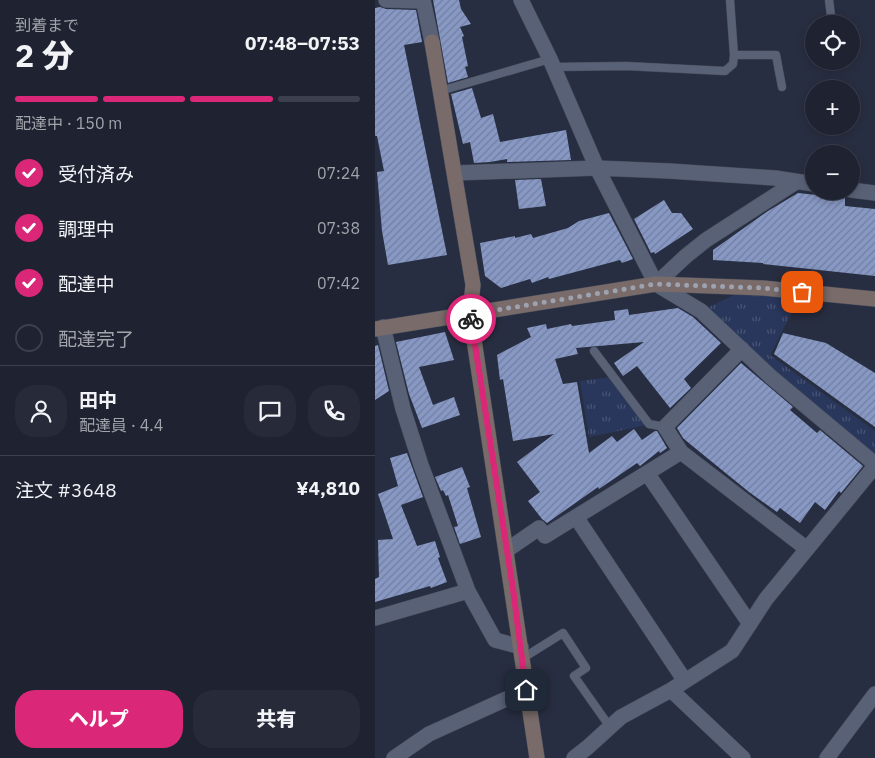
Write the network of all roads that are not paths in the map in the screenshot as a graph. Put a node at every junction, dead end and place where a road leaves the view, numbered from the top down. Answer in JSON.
{"nodes":[{"id":1,"x":386,"y":0,"type":"edge"},
{"id":2,"x":521,"y":0,"type":"edge"},
{"id":3,"x":730,"y":0,"type":"edge"},
{"id":4,"x":829,"y":0,"type":"edge"},
{"id":5,"x":423,"y":1,"type":"edge"},
{"id":6,"x":830,"y":15,"type":"edge"},
{"id":7,"x":432,"y":42,"type":"joint"},
{"id":8,"x":734,"y":55,"type":"junction"},
{"id":9,"x":551,"y":63,"type":"junction"},
{"id":10,"x":782,"y":87,"type":"dead end"},
{"id":11,"x":439,"y":92,"type":"junction"},
{"id":12,"x":597,"y":168,"type":"junction"},
{"id":13,"x":455,"y":173,"type":"junction"},
{"id":14,"x":796,"y":182,"type":"junction"},
{"id":15,"x":805,"y":183,"type":"edge"},
{"id":16,"x":860,"y":191,"type":"edge"},
{"id":17,"x":875,"y":193,"type":"edge"},
{"id":18,"x":656,"y":284,"type":"junction"},
{"id":19,"x":875,"y":300,"type":"edge"},
{"id":20,"x":470,"y":313,"type":"junction"},
{"id":21,"x":379,"y":328,"type":"edge"},
{"id":22,"x":742,"y":350,"type":"junction"},
{"id":23,"x":594,"y":351,"type":"dead end"},
{"id":24,"x":665,"y":427,"type":"junction"},
{"id":25,"x":681,"y":452,"type":"junction"},
{"id":26,"x":875,"y":465,"type":"edge"},
{"id":27,"x":647,"y":473,"type":"junction"},
{"id":28,"x":576,"y":517,"type":"junction"},
{"id":29,"x":807,"y":549,"type":"junction"},
{"id":30,"x":507,"y":550,"type":"junction"},
{"id":31,"x":468,"y":591,"type":"junction"},
{"id":32,"x":375,"y":618,"type":"edge"},
{"id":33,"x":750,"y":624,"type":"junction"},
{"id":34,"x":522,"y":653,"type":"junction"},
{"id":35,"x":685,"y":681,"type":"junction"},
{"id":36,"x":526,"y":690,"type":"junction"},
{"id":37,"x":671,"y":690,"type":"junction"},
{"id":38,"x":875,"y":694,"type":"edge"},
{"id":39,"x":610,"y":727,"type":"junction"},
{"id":40,"x":394,"y":758,"type":"edge"},
{"id":41,"x":537,"y":758,"type":"edge"},
{"id":42,"x":574,"y":758,"type":"edge"},
{"id":43,"x":743,"y":758,"type":"edge"},
{"id":44,"x":827,"y":758,"type":"edge"}],
"edges":[{"from":1,"to":5,"type":"street"},
{"from":2,"to":9,"type":"street"},
{"from":3,"to":8,"type":"lane"},
{"from":4,"to":6,"type":"lane"},
{"from":5,"to":7,"type":"street"},
{"from":7,"to":11,"type":"main road"},
{"from":8,"to":9,"type":"lane"},
{"from":8,"to":10,"type":"lane"},
{"from":9,"to":11,"type":"lane"},
{"from":9,"to":12,"type":"street"},
{"from":11,"to":13,"type":"main road"},
{"from":12,"to":13,"type":"street"},
{"from":12,"to":14,"type":"street"},
{"from":12,"to":18,"type":"street"},
{"from":13,"to":20,"type":"main road"},
{"from":14,"to":15,"type":"street"},
{"from":14,"to":18,"type":"street"},
{"from":16,"to":17,"type":"street"},
{"from":18,"to":19,"type":"main road"},
{"from":18,"to":20,"type":"main road"},
{"from":18,"to":22,"type":"street"},
{"from":20,"to":21,"type":"main road"},
{"from":20,"to":30,"type":"main road"},
{"from":21,"to":31,"type":"street"},
{"from":22,"to":24,"type":"street"},
{"from":22,"to":26,"type":"street"},
{"from":23,"to":24,"type":"lane"},
{"from":24,"to":25,"type":"street"},
{"from":25,"to":27,"type":"street"},
{"from":25,"to":29,"type":"street"},
{"from":26,"to":29,"type":"street"},
{"from":27,"to":28,"type":"street"},
{"from":27,"to":33,"type":"street"},
{"from":28,"to":30,"type":"street"},
{"from":28,"to":35,"type":"street"},
{"from":29,"to":33,"type":"street"},
{"from":30,"to":34,"type":"main road"},
{"from":31,"to":32,"type":"street"},
{"from":31,"to":34,"type":"street"},
{"from":33,"to":35,"type":"street"},
{"from":34,"to":36,"type":"main road"},
{"from":34,"to":39,"type":"lane"},
{"from":35,"to":37,"type":"street"},
{"from":36,"to":40,"type":"street"},
{"from":36,"to":41,"type":"main road"},
{"from":37,"to":39,"type":"street"},
{"from":37,"to":43,"type":"street"},
{"from":38,"to":44,"type":"street"},
{"from":39,"to":42,"type":"street"}]}
